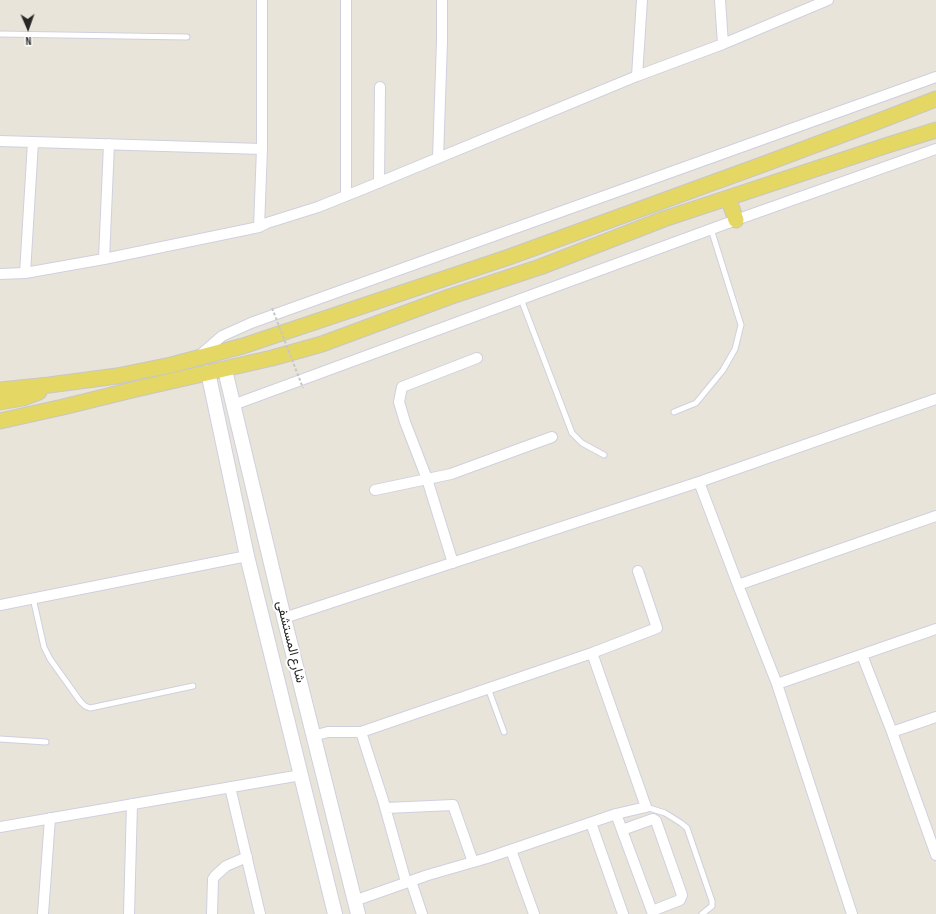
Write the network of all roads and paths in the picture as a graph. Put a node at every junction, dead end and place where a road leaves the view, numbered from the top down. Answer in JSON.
{"nodes":[{"id":1,"x":262,"y":0,"type":"edge"},
{"id":2,"x":346,"y":0,"type":"edge"},
{"id":3,"x":442,"y":0,"type":"edge"},
{"id":4,"x":642,"y":0,"type":"edge"},
{"id":5,"x":720,"y":0,"type":"edge"},
{"id":6,"x":828,"y":0,"type":"edge"},
{"id":7,"x":0,"y":34,"type":"edge"},
{"id":8,"x":187,"y":37,"type":"dead end"},
{"id":9,"x":723,"y":44,"type":"junction"},
{"id":10,"x":637,"y":76,"type":"junction"},
{"id":11,"x":936,"y":78,"type":"edge"},
{"id":12,"x":380,"y":87,"type":"dead end"},
{"id":13,"x":936,"y":99,"type":"edge"},
{"id":14,"x":936,"y":130,"type":"edge"},
{"id":15,"x":0,"y":141,"type":"edge"},
{"id":16,"x":33,"y":142,"type":"junction"},
{"id":17,"x":109,"y":144,"type":"junction"},
{"id":18,"x":262,"y":149,"type":"junction"},
{"id":19,"x":936,"y":149,"type":"edge"},
{"id":20,"x":438,"y":158,"type":"junction"},
{"id":21,"x":379,"y":183,"type":"junction"},
{"id":22,"x":346,"y":196,"type":"junction"},
{"id":23,"x":728,"y":198,"type":"junction"},
{"id":24,"x":736,"y":220,"type":"junction"},
{"id":25,"x":259,"y":227,"type":"junction"},
{"id":26,"x":710,"y":229,"type":"junction"},
{"id":27,"x":104,"y":259,"type":"junction"},
{"id":28,"x":25,"y":273,"type":"junction"},
{"id":29,"x":0,"y":274,"type":"edge"},
{"id":30,"x":521,"y":299,"type":"junction"},
{"id":31,"x":272,"y":308,"type":"dead end"},
{"id":32,"x":478,"y":358,"type":"dead end"},
{"id":33,"x":195,"y":359,"type":"junction"},
{"id":34,"x":224,"y":370,"type":"junction"},
{"id":35,"x":208,"y":372,"type":"junction"},
{"id":36,"x":50,"y":385,"type":"junction"},
{"id":37,"x":303,"y":388,"type":"dead end"},
{"id":38,"x":0,"y":390,"type":"edge"},
{"id":39,"x":936,"y":399,"type":"edge"},
{"id":40,"x":0,"y":402,"type":"edge"},
{"id":41,"x":233,"y":405,"type":"junction"},
{"id":42,"x":674,"y":412,"type":"dead end"},
{"id":43,"x":0,"y":421,"type":"edge"},
{"id":44,"x":552,"y":437,"type":"dead end"},
{"id":45,"x":244,"y":450,"type":"junction"},
{"id":46,"x":225,"y":453,"type":"junction"},
{"id":47,"x":604,"y":455,"type":"dead end"},
{"id":48,"x":427,"y":479,"type":"junction"},
{"id":49,"x":699,"y":482,"type":"junction"},
{"id":50,"x":375,"y":490,"type":"dead end"},
{"id":51,"x":936,"y":516,"type":"edge"},
{"id":52,"x":247,"y":556,"type":"junction"},
{"id":53,"x":453,"y":563,"type":"junction"},
{"id":54,"x":638,"y":570,"type":"dead end"},
{"id":55,"x":738,"y":585,"type":"junction"},
{"id":56,"x":33,"y":598,"type":"junction"},
{"id":57,"x":0,"y":605,"type":"edge"},
{"id":58,"x":284,"y":618,"type":"junction"},
{"id":59,"x":936,"y":629,"type":"edge"},
{"id":60,"x":592,"y":654,"type":"junction"},
{"id":61,"x":862,"y":655,"type":"junction"},
{"id":62,"x":777,"y":684,"type":"junction"},
{"id":63,"x":193,"y":686,"type":"dead end"},
{"id":64,"x":488,"y":688,"type":"junction"},
{"id":65,"x":936,"y":717,"type":"edge"},
{"id":66,"x":361,"y":732,"type":"junction"},
{"id":67,"x":504,"y":732,"type":"dead end"},
{"id":68,"x":892,"y":732,"type":"junction"},
{"id":69,"x":313,"y":736,"type":"junction"},
{"id":70,"x":0,"y":739,"type":"edge"},
{"id":71,"x":46,"y":742,"type":"dead end"},
{"id":72,"x":317,"y":752,"type":"junction"},
{"id":73,"x":296,"y":756,"type":"junction"},
{"id":74,"x":301,"y":775,"type":"junction"},
{"id":75,"x":230,"y":787,"type":"junction"},
{"id":76,"x":132,"y":804,"type":"junction"},
{"id":77,"x":646,"y":807,"type":"junction"},
{"id":78,"x":386,"y":808,"type":"junction"},
{"id":79,"x":616,"y":814,"type":"junction"},
{"id":80,"x":50,"y":818,"type":"junction"},
{"id":81,"x":592,"y":823,"type":"junction"},
{"id":82,"x":0,"y":827,"type":"edge"},
{"id":83,"x":622,"y":830,"type":"junction"},
{"id":84,"x":339,"y":841,"type":"junction"},
{"id":85,"x":318,"y":846,"type":"junction"},
{"id":86,"x":511,"y":850,"type":"junction"},
{"id":87,"x":936,"y":855,"type":"edge"},
{"id":88,"x":247,"y":857,"type":"junction"},
{"id":89,"x":473,"y":862,"type":"junction"},
{"id":90,"x":409,"y":881,"type":"junction"},
{"id":91,"x":356,"y":907,"type":"edge"},
{"id":92,"x":652,"y":913,"type":"edge"},
{"id":93,"x":44,"y":914,"type":"edge"},
{"id":94,"x":129,"y":914,"type":"edge"},
{"id":95,"x":212,"y":914,"type":"edge"},
{"id":96,"x":260,"y":914,"type":"edge"},
{"id":97,"x":335,"y":914,"type":"edge"},
{"id":98,"x":422,"y":914,"type":"edge"},
{"id":99,"x":534,"y":914,"type":"edge"},
{"id":100,"x":623,"y":914,"type":"edge"},
{"id":101,"x":702,"y":914,"type":"edge"},
{"id":102,"x":852,"y":914,"type":"edge"}],
"edges":[{"from":1,"to":18,"type":"street"},
{"from":2,"to":22,"type":"street"},
{"from":3,"to":20,"type":"street"},
{"from":4,"to":10,"type":"street"},
{"from":5,"to":9,"type":"street"},
{"from":6,"to":9,"type":"street"},
{"from":7,"to":8,"type":"lane"},
{"from":9,"to":10,"type":"street"},
{"from":10,"to":20,"type":"street"},
{"from":11,"to":33,"type":"street"},
{"from":12,"to":21,"type":"street"},
{"from":13,"to":33,"type":"main road"},
{"from":14,"to":23,"type":"main road"},
{"from":15,"to":16,"type":"street"},
{"from":16,"to":17,"type":"street"},
{"from":16,"to":28,"type":"street"},
{"from":17,"to":18,"type":"street"},
{"from":17,"to":27,"type":"street"},
{"from":18,"to":25,"type":"street"},
{"from":19,"to":24,"type":"street"},
{"from":20,"to":21,"type":"street"},
{"from":21,"to":22,"type":"street"},
{"from":22,"to":25,"type":"street"},
{"from":23,"to":24,"type":"main road"},
{"from":23,"to":34,"type":"main road"},
{"from":24,"to":26,"type":"street"},
{"from":25,"to":27,"type":"street"},
{"from":26,"to":30,"type":"street"},
{"from":26,"to":42,"type":"lane"},
{"from":27,"to":28,"type":"street"},
{"from":28,"to":29,"type":"street"},
{"from":30,"to":41,"type":"street"},
{"from":30,"to":47,"type":"lane"},
{"from":31,"to":37,"type":"path","bridge":true},
{"from":32,"to":48,"type":"street"},
{"from":33,"to":36,"type":"main road"},
{"from":34,"to":35,"type":"main road"},
{"from":34,"to":41,"type":"street","name":"شارع المستشفى"},
{"from":35,"to":43,"type":"main road"},
{"from":35,"to":46,"type":"street","name":"شارع المستشفى"},
{"from":36,"to":38,"type":"main road"},
{"from":36,"to":40,"type":"main road"},
{"from":39,"to":49,"type":"street"},
{"from":41,"to":45,"type":"street","name":"شارع المستشفى"},
{"from":44,"to":48,"type":"street"},
{"from":45,"to":46,"type":"street"},
{"from":45,"to":58,"type":"street","name":"شارع المستشفى"},
{"from":46,"to":52,"type":"street","name":"شارع المستشفى"},
{"from":48,"to":50,"type":"street"},
{"from":48,"to":53,"type":"street"},
{"from":49,"to":53,"type":"street"},
{"from":49,"to":55,"type":"street"},
{"from":51,"to":55,"type":"street"},
{"from":52,"to":56,"type":"street"},
{"from":52,"to":73,"type":"street","name":"شارع المستشفى"},
{"from":53,"to":58,"type":"street"},
{"from":54,"to":60,"type":"street"},
{"from":55,"to":62,"type":"street"},
{"from":56,"to":57,"type":"street"},
{"from":56,"to":63,"type":"lane"},
{"from":58,"to":69,"type":"street","name":"شارع المستشفى"},
{"from":59,"to":61,"type":"street"},
{"from":60,"to":64,"type":"street"},
{"from":60,"to":77,"type":"street"},
{"from":61,"to":62,"type":"street"},
{"from":61,"to":68,"type":"street"},
{"from":62,"to":102,"type":"street"},
{"from":64,"to":66,"type":"street"},
{"from":64,"to":67,"type":"lane"},
{"from":65,"to":68,"type":"street"},
{"from":66,"to":69,"type":"street"},
{"from":66,"to":78,"type":"street"},
{"from":68,"to":87,"type":"street"},
{"from":69,"to":72,"type":"street","name":"شارع المستشفى"},
{"from":70,"to":71,"type":"lane"},
{"from":72,"to":73,"type":"street"},
{"from":72,"to":84,"type":"street","name":"شارع المستشفى"},
{"from":73,"to":74,"type":"street","name":"شارع المستشفى"},
{"from":74,"to":75,"type":"street"},
{"from":74,"to":85,"type":"street","name":"شارع المستشفى"},
{"from":75,"to":76,"type":"street"},
{"from":75,"to":88,"type":"street"},
{"from":76,"to":80,"type":"street"},
{"from":76,"to":94,"type":"street"},
{"from":77,"to":79,"type":"street"},
{"from":77,"to":101,"type":"lane"},
{"from":78,"to":89,"type":"street"},
{"from":78,"to":90,"type":"street"},
{"from":79,"to":81,"type":"street"},
{"from":79,"to":83,"type":"street"},
{"from":80,"to":82,"type":"street"},
{"from":80,"to":93,"type":"street"},
{"from":81,"to":86,"type":"street"},
{"from":81,"to":100,"type":"street"},
{"from":83,"to":92,"type":"street"},
{"from":83,"to":92,"type":"street"},
{"from":84,"to":85,"type":"street"},
{"from":84,"to":91,"type":"street","name":"شارع المستشفى"},
{"from":85,"to":97,"type":"street","name":"شارع المستشفى"},
{"from":86,"to":89,"type":"street"},
{"from":86,"to":99,"type":"street"},
{"from":88,"to":95,"type":"street"},
{"from":88,"to":96,"type":"street"},
{"from":89,"to":90,"type":"street"},
{"from":90,"to":91,"type":"street"},
{"from":90,"to":98,"type":"street"}]}
